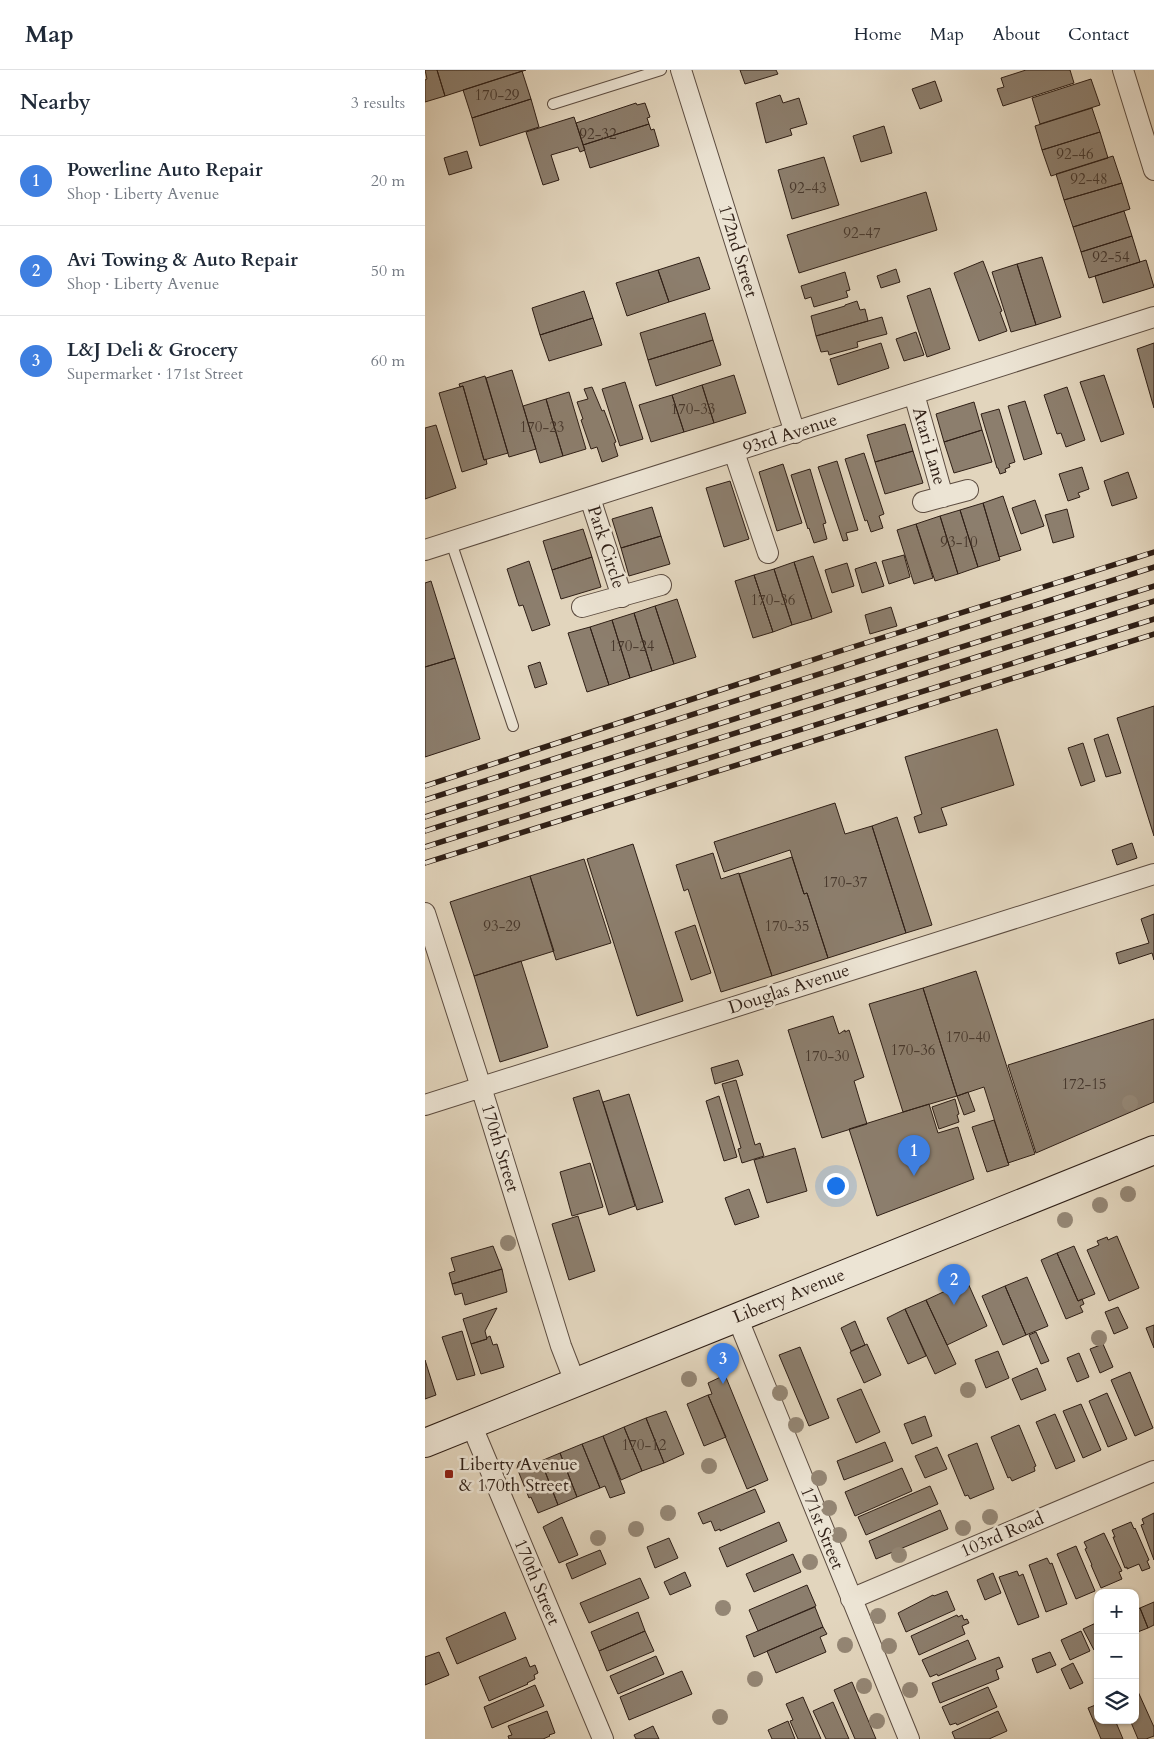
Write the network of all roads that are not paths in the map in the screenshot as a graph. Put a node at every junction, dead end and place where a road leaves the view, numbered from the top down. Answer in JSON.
{"nodes":[{"id":1,"x":661,"y":70,"type":"edge"},
{"id":2,"x":681,"y":70,"type":"edge"},
{"id":3,"x":1123,"y":70,"type":"edge"},
{"id":4,"x":553,"y":104,"type":"dead end"},
{"id":5,"x":1154,"y":170,"type":"edge"},
{"id":6,"x":1154,"y":317,"type":"edge"},
{"id":7,"x":914,"y":394,"type":"junction"},
{"id":8,"x":795,"y":433,"type":"junction"},
{"id":9,"x":734,"y":452,"type":"junction"},
{"id":10,"x":968,"y":490,"type":"dead end"},
{"id":11,"x":943,"y":497,"type":"junction"},
{"id":12,"x":590,"y":498,"type":"junction"},
{"id":13,"x":923,"y":502,"type":"dead end"},
{"id":14,"x":451,"y":542,"type":"junction"},
{"id":15,"x":425,"y":550,"type":"edge"},
{"id":16,"x":769,"y":553,"type":"dead end"},
{"id":17,"x":661,"y":585,"type":"dead end"},
{"id":18,"x":622,"y":597,"type":"junction"},
{"id":19,"x":582,"y":607,"type":"dead end"},
{"id":20,"x":513,"y":726,"type":"dead end"},
{"id":21,"x":1154,"y":874,"type":"edge"},
{"id":22,"x":425,"y":913,"type":"edge"},
{"id":23,"x":481,"y":1087,"type":"junction"},
{"id":24,"x":425,"y":1105,"type":"edge"},
{"id":25,"x":1154,"y":1150,"type":"edge"},
{"id":26,"x":737,"y":1317,"type":"junction"},
{"id":27,"x":575,"y":1382,"type":"junction"},
{"id":28,"x":471,"y":1424,"type":"junction"},
{"id":29,"x":425,"y":1442,"type":"edge"},
{"id":30,"x":1154,"y":1471,"type":"edge"},
{"id":31,"x":851,"y":1599,"type":"junction"},
{"id":32,"x":603,"y":1739,"type":"edge"},
{"id":33,"x":909,"y":1739,"type":"edge"}],
"edges":[{"from":1,"to":4,"type":"lane"},
{"from":2,"to":8,"type":"street","name":"172nd Street"},
{"from":3,"to":5,"type":"street"},
{"from":6,"to":7,"type":"street","name":"93rd Avenue"},
{"from":7,"to":8,"type":"street","name":"93rd Avenue"},
{"from":7,"to":11,"type":"street","name":"Atari Lane"},
{"from":8,"to":9,"type":"street","name":"93rd Avenue"},
{"from":9,"to":12,"type":"street","name":"93rd Avenue"},
{"from":9,"to":16,"type":"street"},
{"from":10,"to":11,"type":"street","name":"Atari Lane"},
{"from":11,"to":13,"type":"street","name":"Atari Lane"},
{"from":12,"to":14,"type":"street","name":"93rd Avenue"},
{"from":12,"to":18,"type":"street","name":"Park Circle"},
{"from":14,"to":15,"type":"street","name":"93rd Avenue"},
{"from":14,"to":20,"type":"lane"},
{"from":17,"to":18,"type":"street","name":"Park Circle"},
{"from":18,"to":19,"type":"street","name":"Park Circle"},
{"from":21,"to":23,"type":"street","name":"Douglas Avenue"},
{"from":22,"to":23,"type":"street","name":"170th Street"},
{"from":23,"to":24,"type":"street","name":"Douglas Avenue"},
{"from":23,"to":27,"type":"street","name":"170th Street"},
{"from":25,"to":26,"type":"main road","name":"Liberty Avenue"},
{"from":26,"to":27,"type":"main road","name":"Liberty Avenue"},
{"from":26,"to":31,"type":"street","name":"171st Street"},
{"from":27,"to":28,"type":"main road","name":"Liberty Avenue"},
{"from":28,"to":29,"type":"main road","name":"Liberty Avenue"},
{"from":28,"to":32,"type":"street","name":"170th Street"},
{"from":30,"to":31,"type":"street","name":"103rd Road"},
{"from":31,"to":33,"type":"street","name":"171st Street"}]}
